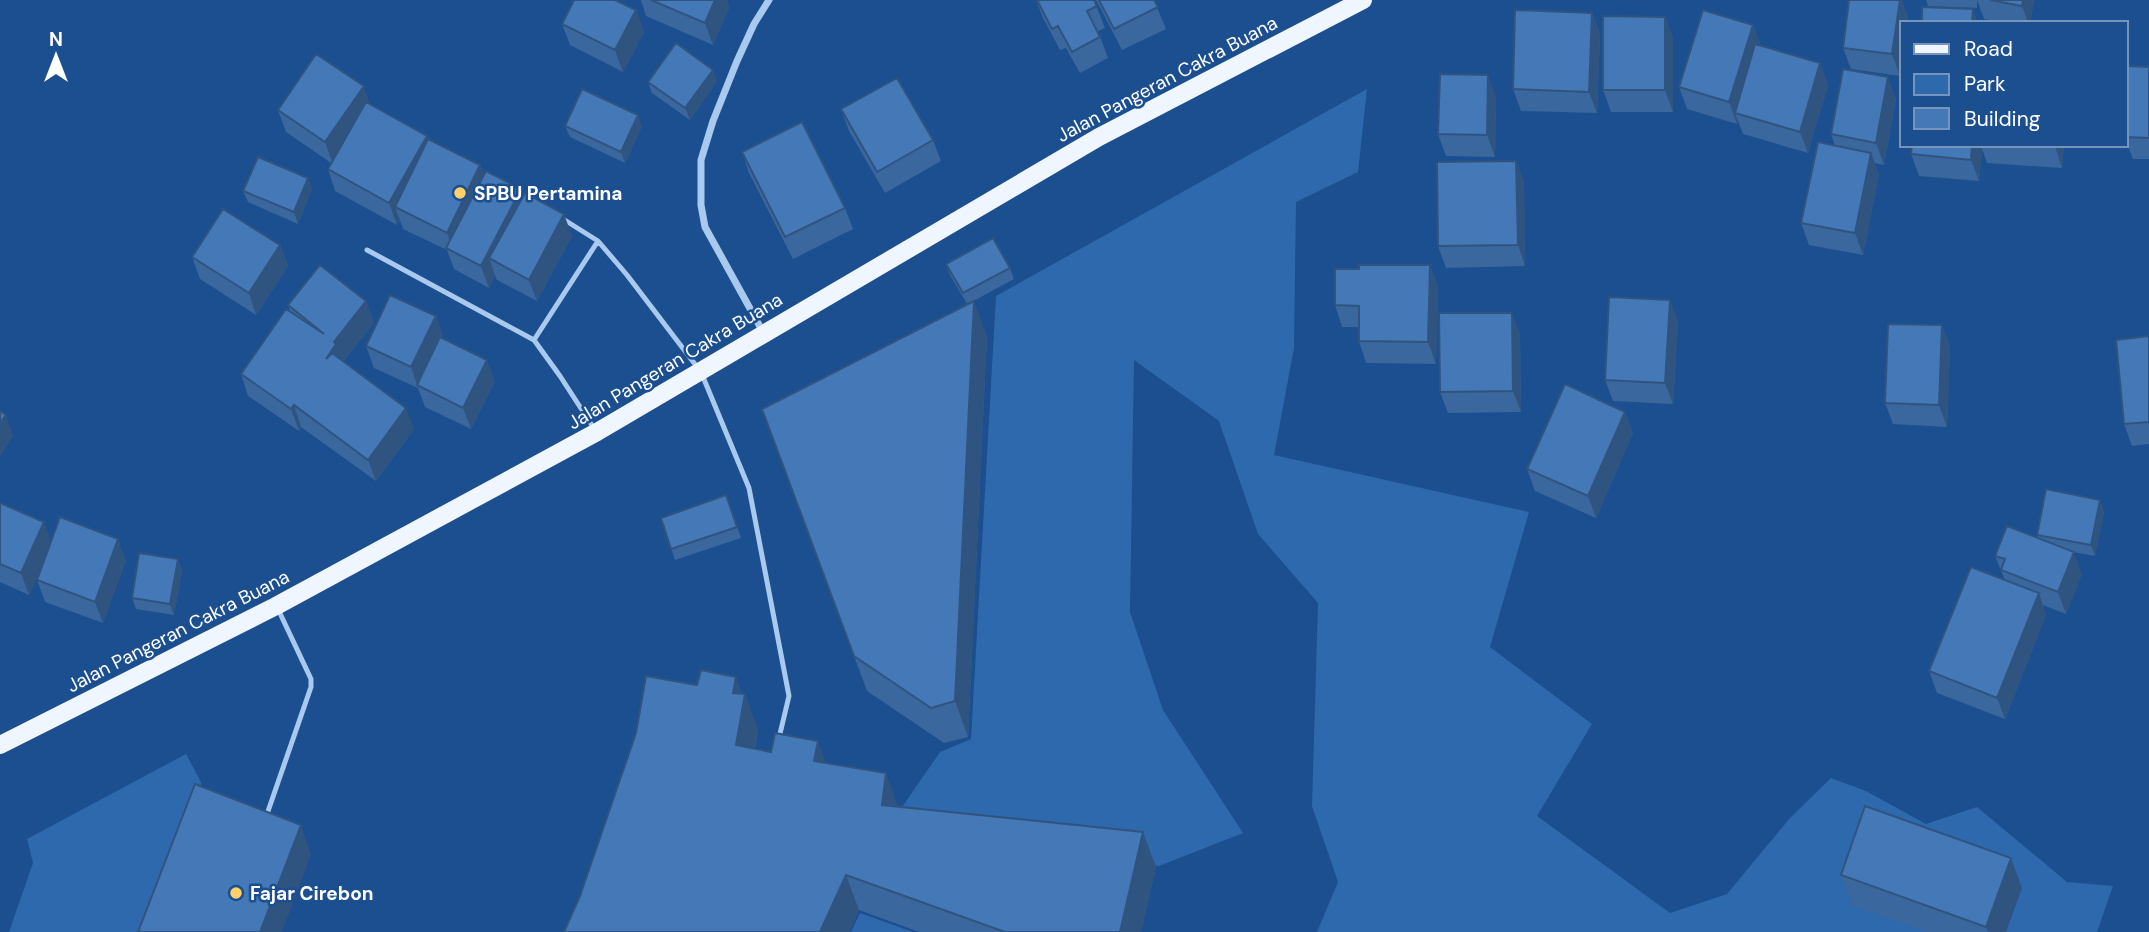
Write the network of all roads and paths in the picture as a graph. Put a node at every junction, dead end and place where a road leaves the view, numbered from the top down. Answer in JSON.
{"nodes":[{"id":1,"x":769,"y":0,"type":"edge"},
{"id":2,"x":1363,"y":0,"type":"edge"},
{"id":3,"x":561,"y":218,"type":"edge"},
{"id":4,"x":598,"y":241,"type":"junction"},
{"id":5,"x":367,"y":250,"type":"dead end"},
{"id":6,"x":764,"y":332,"type":"junction"},
{"id":7,"x":534,"y":341,"type":"junction"},
{"id":8,"x":701,"y":372,"type":"junction"},
{"id":9,"x":597,"y":432,"type":"junction"},
{"id":10,"x":276,"y":606,"type":"junction"},
{"id":11,"x":0,"y":744,"type":"edge"},
{"id":12,"x":777,"y":747,"type":"edge"},
{"id":13,"x":266,"y":817,"type":"edge"}],
"edges":[{"from":1,"to":6,"type":"street"},
{"from":2,"to":6,"type":"main road","name":"Jalan Pangeran Cakra Buana"},
{"from":3,"to":4,"type":"lane"},
{"from":4,"to":7,"type":"lane"},
{"from":4,"to":8,"type":"lane"},
{"from":5,"to":7,"type":"lane"},
{"from":6,"to":8,"type":"main road","name":"Jalan Pangeran Cakra Buana"},
{"from":7,"to":9,"type":"lane"},
{"from":8,"to":9,"type":"main road","name":"Jalan Pangeran Cakra Buana"},
{"from":8,"to":12,"type":"lane"},
{"from":9,"to":10,"type":"main road","name":"Jalan Pangeran Cakra Buana"},
{"from":10,"to":11,"type":"main road","name":"Jalan Pangeran Cakra Buana"},
{"from":10,"to":13,"type":"lane"}]}
